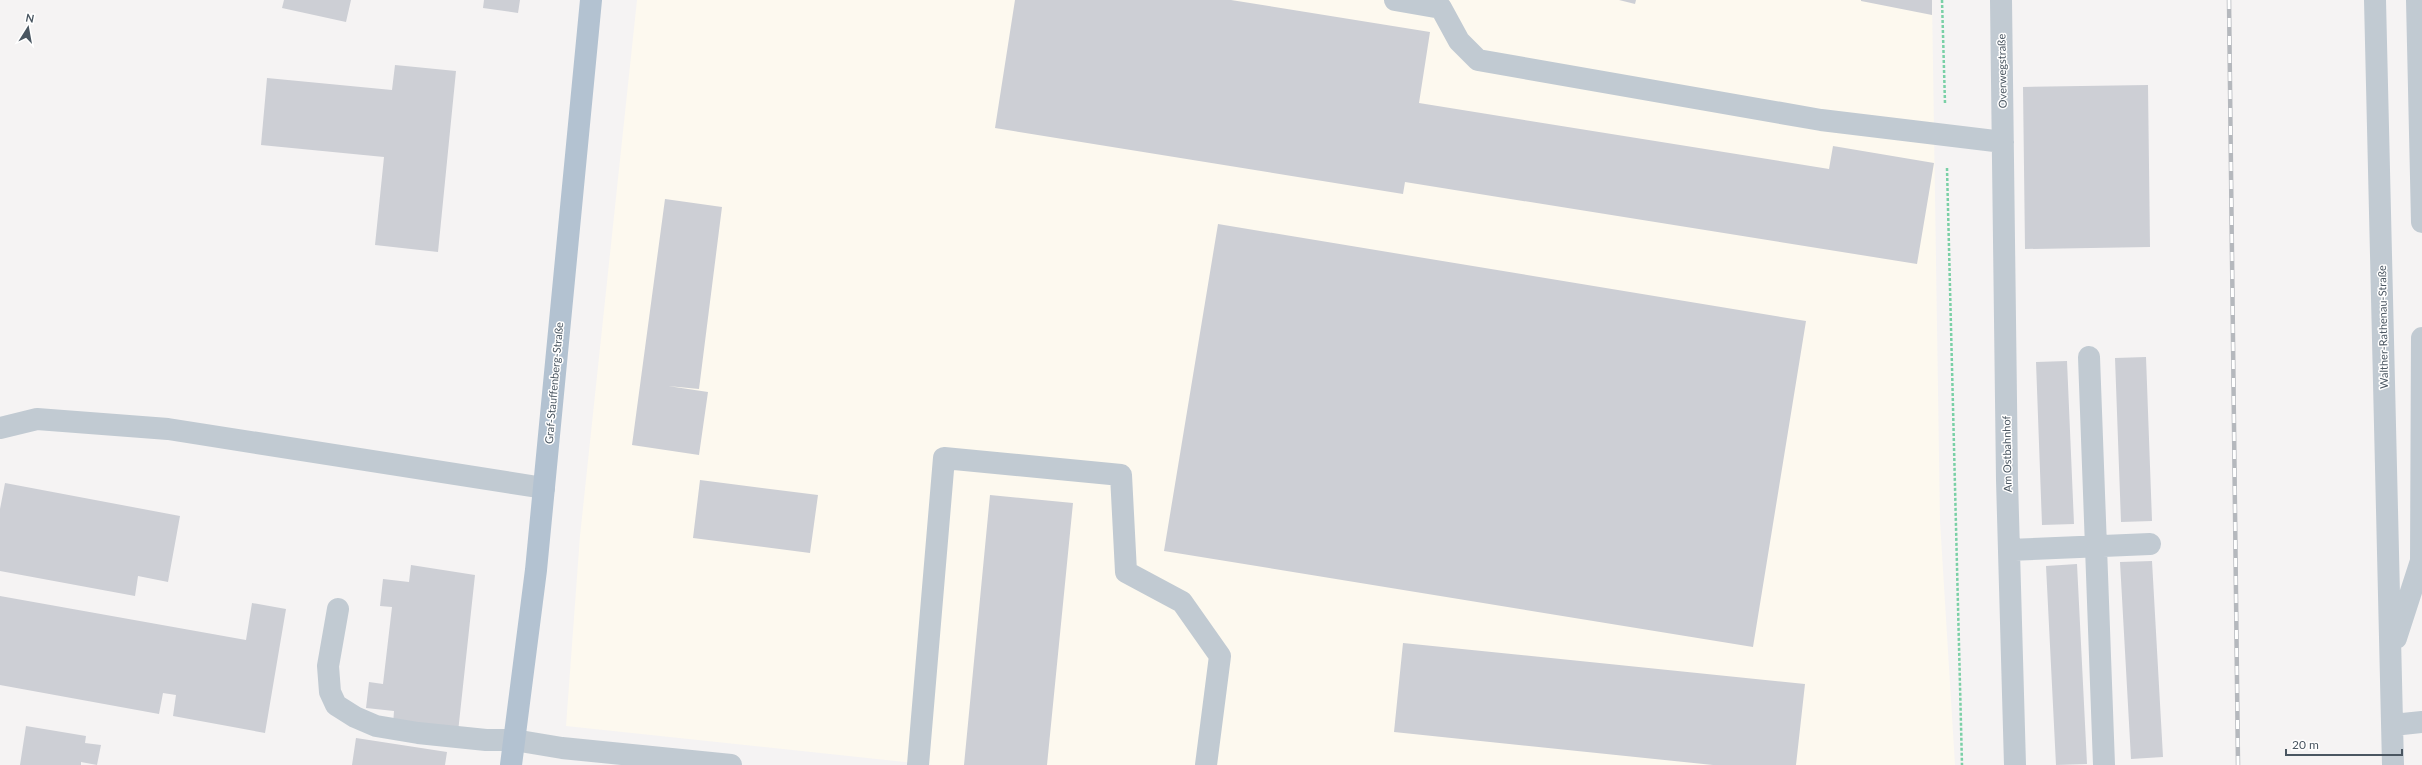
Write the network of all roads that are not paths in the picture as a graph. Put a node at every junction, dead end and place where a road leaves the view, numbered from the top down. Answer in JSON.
{"nodes":[{"id":1,"x":591,"y":0,"type":"edge"},
{"id":2,"x":1395,"y":0,"type":"edge"},
{"id":3,"x":2001,"y":0,"type":"edge"},
{"id":4,"x":2375,"y":0,"type":"edge"},
{"id":5,"x":2417,"y":0,"type":"edge"},
{"id":6,"x":2003,"y":142,"type":"junction"},
{"id":7,"x":2422,"y":222,"type":"edge"},
{"id":8,"x":2422,"y":338,"type":"edge"},
{"id":9,"x":2089,"y":356,"type":"dead end"},
{"id":10,"x":0,"y":428,"type":"edge"},
{"id":11,"x":544,"y":488,"type":"junction"},
{"id":12,"x":2150,"y":544,"type":"dead end"},
{"id":13,"x":2095,"y":546,"type":"junction"},
{"id":14,"x":2009,"y":550,"type":"junction"},
{"id":15,"x":338,"y":609,"type":"dead end"},
{"id":16,"x":2391,"y":654,"type":"junction"},
{"id":17,"x":2422,"y":722,"type":"edge"},
{"id":18,"x":2393,"y":725,"type":"junction"},
{"id":19,"x":514,"y":740,"type":"junction"},
{"id":20,"x":512,"y":765,"type":"edge"},
{"id":21,"x":731,"y":765,"type":"edge"},
{"id":22,"x":918,"y":765,"type":"edge"},
{"id":23,"x":1206,"y":765,"type":"edge"},
{"id":24,"x":2015,"y":765,"type":"edge"},
{"id":25,"x":2104,"y":765,"type":"edge"},
{"id":26,"x":2393,"y":765,"type":"edge"}],
"edges":[{"from":1,"to":11,"type":"main road","name":"Graf-Stauffenberg-Straße"},
{"from":2,"to":6,"type":"street"},
{"from":3,"to":6,"type":"street","name":"Overwegstraße"},
{"from":4,"to":16,"type":"street","name":"Walther-Rathenau-Straße"},
{"from":5,"to":7,"type":"street"},
{"from":6,"to":14,"type":"street","name":"Am Ostbahnhof"},
{"from":8,"to":16,"type":"street","name":"Walther-Rathenau-Straße"},
{"from":9,"to":13,"type":"street"},
{"from":10,"to":11,"type":"street"},
{"from":11,"to":19,"type":"main road","name":"Graf-Stauffenberg-Straße"},
{"from":12,"to":13,"type":"street"},
{"from":13,"to":14,"type":"street"},
{"from":13,"to":25,"type":"street"},
{"from":14,"to":24,"type":"street","name":"Am Ostbahnhof"},
{"from":15,"to":19,"type":"street"},
{"from":16,"to":18,"type":"street","name":"Walther-Rathenau-Straße"},
{"from":17,"to":18,"type":"street"},
{"from":18,"to":26,"type":"street","name":"Walther-Rathenau-Straße"},
{"from":19,"to":20,"type":"main road","name":"Graf-Stauffenberg-Straße"},
{"from":19,"to":21,"type":"street"},
{"from":22,"to":23,"type":"street"}]}
